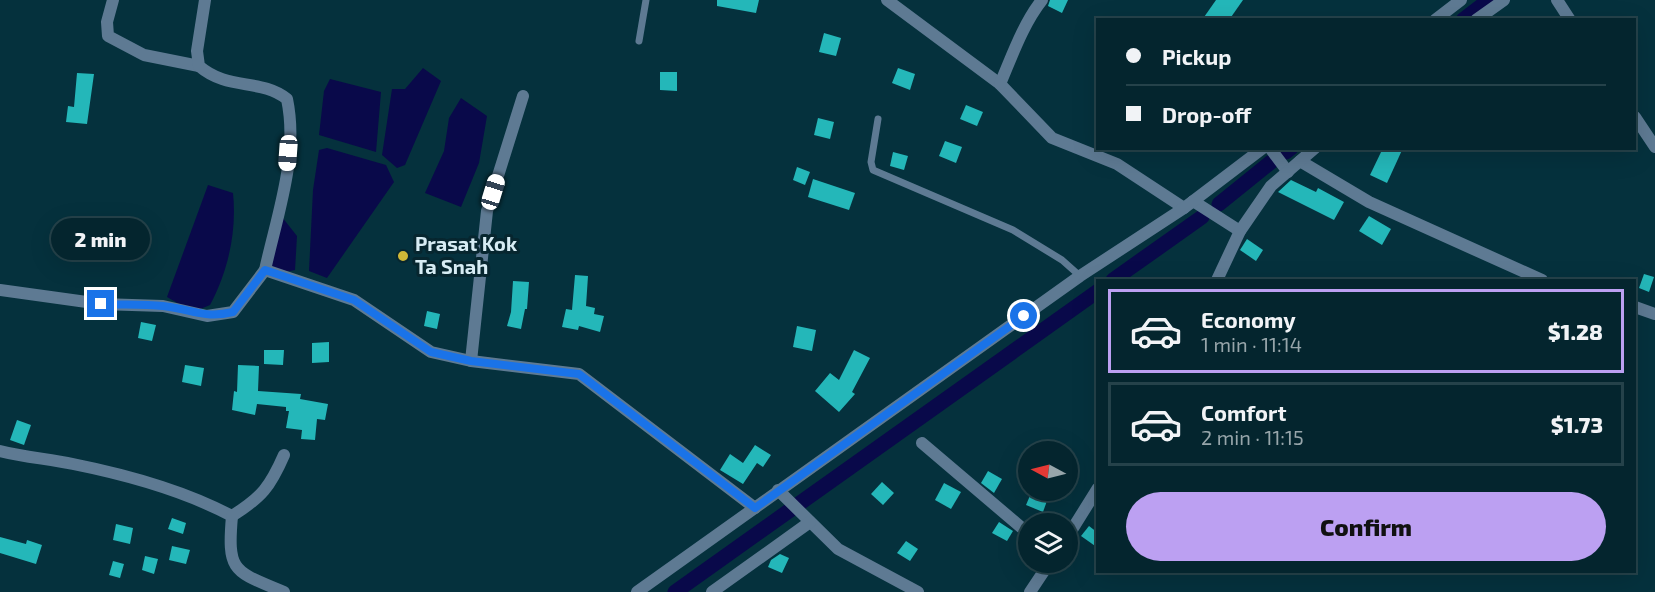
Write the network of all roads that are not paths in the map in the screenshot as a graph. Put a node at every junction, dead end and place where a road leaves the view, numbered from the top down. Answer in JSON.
{"nodes":[{"id":1,"x":113,"y":0,"type":"edge"},
{"id":2,"x":205,"y":0,"type":"edge"},
{"id":3,"x":646,"y":0,"type":"edge"},
{"id":4,"x":887,"y":0,"type":"edge"},
{"id":5,"x":1042,"y":0,"type":"edge"},
{"id":6,"x":1461,"y":0,"type":"edge"},
{"id":7,"x":1504,"y":0,"type":"edge"},
{"id":8,"x":1557,"y":0,"type":"edge"},
{"id":9,"x":1438,"y":18,"type":"edge"},
{"id":10,"x":1479,"y":18,"type":"edge"},
{"id":11,"x":1569,"y":18,"type":"edge"},
{"id":12,"x":639,"y":41,"type":"dead end"},
{"id":13,"x":200,"y":66,"type":"junction"},
{"id":14,"x":1000,"y":84,"type":"junction"},
{"id":15,"x":523,"y":96,"type":"dead end"},
{"id":16,"x":1636,"y":118,"type":"edge"},
{"id":17,"x":878,"y":119,"type":"dead end"},
{"id":18,"x":1655,"y":147,"type":"edge"},
{"id":19,"x":1260,"y":150,"type":"edge"},
{"id":20,"x":1272,"y":150,"type":"edge"},
{"id":21,"x":1313,"y":150,"type":"edge"},
{"id":22,"x":1300,"y":161,"type":"junction"},
{"id":23,"x":1288,"y":172,"type":"junction"},
{"id":24,"x":1188,"y":205,"type":"junction"},
{"id":25,"x":1240,"y":231,"type":"junction"},
{"id":26,"x":265,"y":270,"type":"junction"},
{"id":27,"x":1080,"y":276,"type":"junction"},
{"id":28,"x":1216,"y":279,"type":"edge"},
{"id":29,"x":1540,"y":279,"type":"edge"},
{"id":30,"x":0,"y":290,"type":"edge"},
{"id":31,"x":1636,"y":307,"type":"edge"},
{"id":32,"x":1655,"y":314,"type":"edge"},
{"id":33,"x":471,"y":361,"type":"junction"},
{"id":34,"x":922,"y":443,"type":"dead end"},
{"id":35,"x":0,"y":451,"type":"edge"},
{"id":36,"x":284,"y":454,"type":"dead end"},
{"id":37,"x":778,"y":490,"type":"junction"},
{"id":38,"x":1096,"y":491,"type":"edge"},
{"id":39,"x":755,"y":508,"type":"junction"},
{"id":40,"x":232,"y":516,"type":"junction"},
{"id":41,"x":1078,"y":520,"type":"edge"},
{"id":42,"x":810,"y":522,"type":"junction"},
{"id":43,"x":1018,"y":525,"type":"edge"},
{"id":44,"x":1043,"y":573,"type":"edge"},
{"id":45,"x":284,"y":592,"type":"edge"},
{"id":46,"x":637,"y":592,"type":"edge"},
{"id":47,"x":712,"y":592,"type":"edge"},
{"id":48,"x":918,"y":592,"type":"edge"},
{"id":49,"x":1030,"y":592,"type":"edge"}],
"edges":[{"from":1,"to":13,"type":"street"},
{"from":2,"to":13,"type":"street"},
{"from":3,"to":12,"type":"lane"},
{"from":4,"to":14,"type":"street"},
{"from":5,"to":14,"type":"street"},
{"from":6,"to":9,"type":"street"},
{"from":7,"to":10,"type":"street"},
{"from":8,"to":11,"type":"street"},
{"from":13,"to":26,"type":"street"},
{"from":14,"to":24,"type":"street"},
{"from":15,"to":33,"type":"street"},
{"from":16,"to":18,"type":"street"},
{"from":17,"to":27,"type":"lane"},
{"from":19,"to":24,"type":"street"},
{"from":20,"to":23,"type":"street"},
{"from":21,"to":22,"type":"street"},
{"from":22,"to":23,"type":"street"},
{"from":22,"to":29,"type":"street"},
{"from":23,"to":25,"type":"street"},
{"from":24,"to":25,"type":"street"},
{"from":24,"to":27,"type":"street"},
{"from":25,"to":28,"type":"street"},
{"from":26,"to":30,"type":"street"},
{"from":26,"to":33,"type":"street"},
{"from":27,"to":37,"type":"street"},
{"from":31,"to":32,"type":"street"},
{"from":33,"to":39,"type":"street"},
{"from":34,"to":43,"type":"street"},
{"from":35,"to":40,"type":"street"},
{"from":36,"to":40,"type":"street"},
{"from":37,"to":39,"type":"street"},
{"from":37,"to":42,"type":"street"},
{"from":38,"to":41,"type":"street"},
{"from":39,"to":46,"type":"street"},
{"from":40,"to":45,"type":"street"},
{"from":42,"to":47,"type":"street"},
{"from":42,"to":48,"type":"street"},
{"from":44,"to":49,"type":"street"}]}
